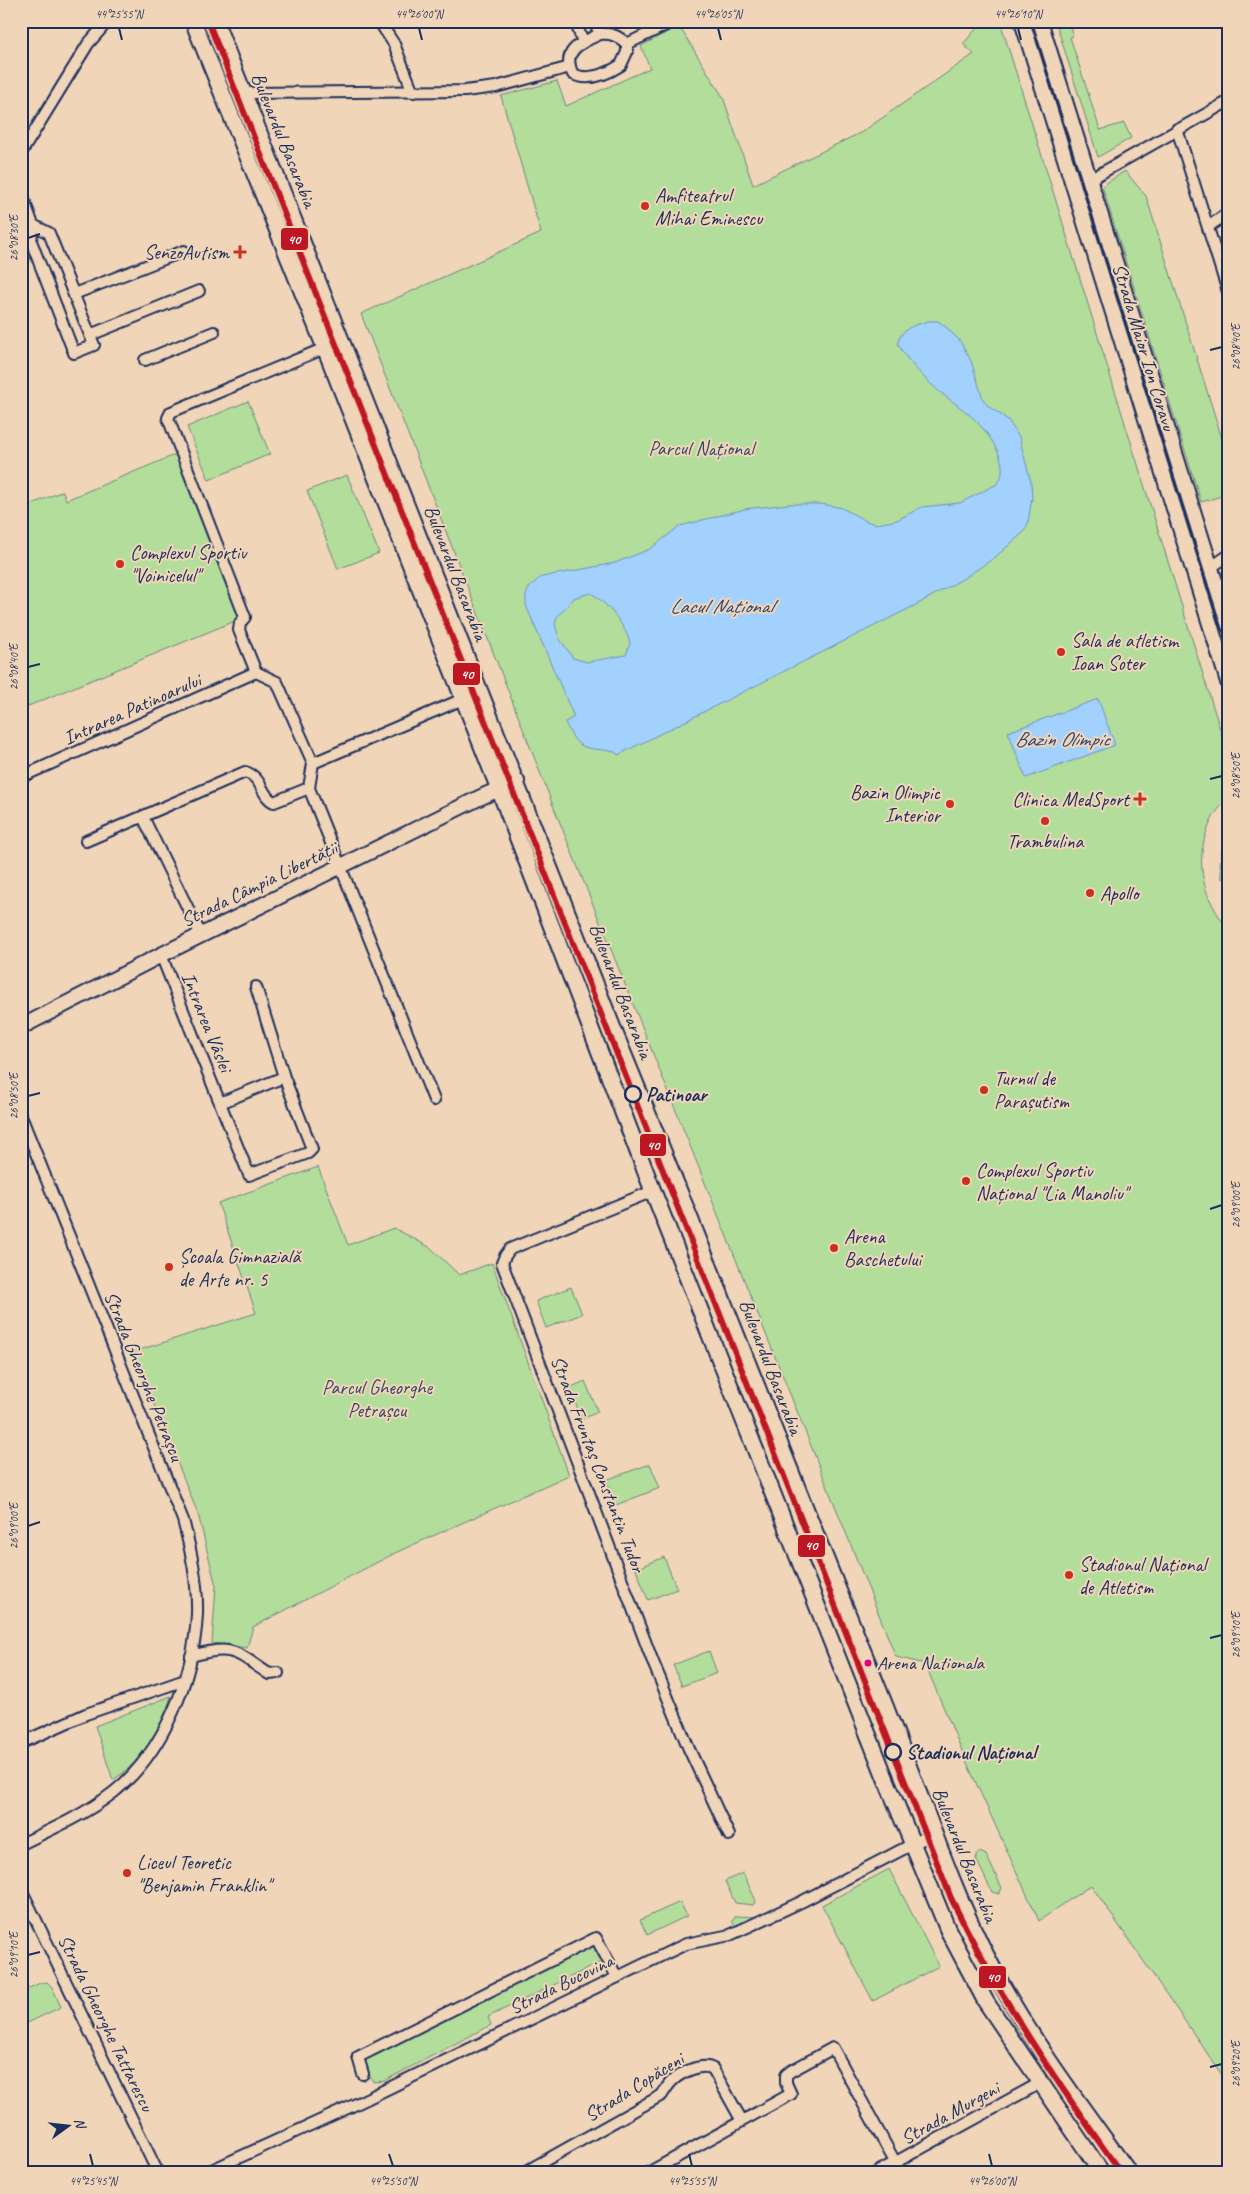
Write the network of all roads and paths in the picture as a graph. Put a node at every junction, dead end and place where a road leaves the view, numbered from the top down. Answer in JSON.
{"nodes":[{"id":1,"x":108,"y":21,"type":"edge"},
{"id":2,"x":193,"y":21,"type":"edge"},
{"id":3,"x":215,"y":21,"type":"edge"},
{"id":4,"x":379,"y":21,"type":"edge"},
{"id":5,"x":575,"y":21,"type":"edge"},
{"id":6,"x":594,"y":21,"type":"edge"},
{"id":7,"x":674,"y":21,"type":"edge"},
{"id":8,"x":1040,"y":21,"type":"edge"},
{"id":9,"x":1022,"y":24,"type":"edge"},
{"id":10,"x":600,"y":34,"type":"junction"},
{"id":11,"x":583,"y":42,"type":"junction"},
{"id":12,"x":626,"y":44,"type":"junction"},
{"id":13,"x":570,"y":67,"type":"junction"},
{"id":14,"x":413,"y":92,"type":"junction"},
{"id":15,"x":244,"y":93,"type":"junction"},
{"id":16,"x":1229,"y":101,"type":"edge"},
{"id":17,"x":1177,"y":129,"type":"junction"},
{"id":18,"x":21,"y":153,"type":"edge"},
{"id":19,"x":1090,"y":180,"type":"junction"},
{"id":20,"x":1073,"y":185,"type":"junction"},
{"id":21,"x":21,"y":192,"type":"edge"},
{"id":22,"x":1229,"y":212,"type":"edge"},
{"id":23,"x":34,"y":225,"type":"junction"},
{"id":24,"x":1208,"y":227,"type":"junction"},
{"id":25,"x":184,"y":251,"type":"dead end"},
{"id":26,"x":199,"y":291,"type":"dead end"},
{"id":27,"x":74,"y":294,"type":"junction"},
{"id":28,"x":1229,"y":295,"type":"edge"},
{"id":29,"x":214,"y":332,"type":"dead end"},
{"id":30,"x":90,"y":335,"type":"junction"},
{"id":31,"x":325,"y":348,"type":"junction"},
{"id":32,"x":1144,"y":356,"type":"junction"},
{"id":33,"x":145,"y":360,"type":"dead end"},
{"id":34,"x":1128,"y":361,"type":"junction"},
{"id":35,"x":1229,"y":555,"type":"edge"},
{"id":36,"x":1210,"y":568,"type":"junction"},
{"id":37,"x":1194,"y":573,"type":"junction"},
{"id":38,"x":1229,"y":626,"type":"edge"},
{"id":39,"x":1225,"y":662,"type":"edge"},
{"id":40,"x":256,"y":672,"type":"junction"},
{"id":41,"x":1229,"y":685,"type":"edge"},
{"id":42,"x":463,"y":699,"type":"junction"},
{"id":43,"x":313,"y":763,"type":"junction"},
{"id":44,"x":21,"y":777,"type":"edge"},
{"id":45,"x":517,"y":781,"type":"junction"},
{"id":46,"x":309,"y":788,"type":"junction"},
{"id":47,"x":499,"y":789,"type":"junction"},
{"id":48,"x":143,"y":817,"type":"junction"},
{"id":49,"x":86,"y":841,"type":"dead end"},
{"id":50,"x":341,"y":867,"type":"junction"},
{"id":51,"x":201,"y":935,"type":"junction"},
{"id":52,"x":160,"y":955,"type":"junction"},
{"id":53,"x":256,"y":987,"type":"dead end"},
{"id":54,"x":21,"y":1027,"type":"edge"},
{"id":55,"x":284,"y":1077,"type":"junction"},
{"id":56,"x":434,"y":1100,"type":"dead end"},
{"id":57,"x":220,"y":1103,"type":"junction"},
{"id":58,"x":21,"y":1116,"type":"edge"},
{"id":59,"x":653,"y":1190,"type":"junction"},
{"id":60,"x":191,"y":1656,"type":"junction"},
{"id":61,"x":278,"y":1672,"type":"dead end"},
{"id":62,"x":185,"y":1680,"type":"junction"},
{"id":63,"x":21,"y":1731,"type":"edge"},
{"id":64,"x":24,"y":1742,"type":"edge"},
{"id":65,"x":934,"y":1833,"type":"junction"},
{"id":66,"x":728,"y":1835,"type":"dead end"},
{"id":67,"x":912,"y":1843,"type":"junction"},
{"id":68,"x":21,"y":1844,"type":"edge"},
{"id":69,"x":21,"y":1889,"type":"edge"},
{"id":70,"x":617,"y":1977,"type":"junction"},
{"id":71,"x":363,"y":2074,"type":"dead end"},
{"id":72,"x":1040,"y":2083,"type":"junction"},
{"id":73,"x":742,"y":2121,"type":"junction"},
{"id":74,"x":896,"y":2162,"type":"junction"},
{"id":75,"x":158,"y":2173,"type":"edge"},
{"id":76,"x":205,"y":2173,"type":"edge"},
{"id":77,"x":523,"y":2173,"type":"edge"},
{"id":78,"x":648,"y":2173,"type":"edge"},
{"id":79,"x":876,"y":2173,"type":"edge"},
{"id":80,"x":901,"y":2173,"type":"edge"},
{"id":81,"x":1102,"y":2173,"type":"edge"},
{"id":82,"x":1128,"y":2173,"type":"edge"}],
"edges":[{"from":1,"to":18,"type":"street"},
{"from":2,"to":31,"type":"main road","name":"Bulevardul Basarabia"},
{"from":3,"to":15,"type":"main road","name":"Bulevardul Basarabia"},
{"from":4,"to":14,"type":"street"},
{"from":5,"to":11,"type":"street"},
{"from":6,"to":10,"type":"street"},
{"from":7,"to":12,"type":"street"},
{"from":8,"to":9,"type":"street"},
{"from":8,"to":19,"type":"street","name":"Strada Maior Ion Coravu"},
{"from":9,"to":20,"type":"street","name":"Strada Maior Ion Coravu"},
{"from":10,"to":11,"type":"street"},
{"from":10,"to":12,"type":"street"},
{"from":11,"to":13,"type":"street"},
{"from":12,"to":13,"type":"street"},
{"from":13,"to":14,"type":"street"},
{"from":14,"to":15,"type":"street"},
{"from":15,"to":45,"type":"main road","name":"Bulevardul Basarabia"},
{"from":16,"to":17,"type":"street"},
{"from":17,"to":19,"type":"street"},
{"from":17,"to":24,"type":"street"},
{"from":19,"to":20,"type":"street"},
{"from":19,"to":32,"type":"street","name":"Strada Maior Ion Coravu"},
{"from":20,"to":34,"type":"street","name":"Strada Maior Ion Coravu"},
{"from":21,"to":23,"type":"street"},
{"from":22,"to":24,"type":"street"},
{"from":23,"to":27,"type":"street"},
{"from":23,"to":30,"type":"street"},
{"from":24,"to":28,"type":"street"},
{"from":25,"to":27,"type":"street"},
{"from":26,"to":30,"type":"street"},
{"from":27,"to":30,"type":"street"},
{"from":29,"to":33,"type":"street"},
{"from":31,"to":40,"type":"street"},
{"from":31,"to":42,"type":"main road","name":"Bulevardul Basarabia"},
{"from":32,"to":34,"type":"street"},
{"from":32,"to":36,"type":"street","name":"Strada Maior Ion Coravu"},
{"from":34,"to":37,"type":"street","name":"Strada Maior Ion Coravu"},
{"from":35,"to":36,"type":"street"},
{"from":36,"to":37,"type":"street"},
{"from":36,"to":38,"type":"street","name":"Strada Maior Ion Coravu"},
{"from":37,"to":39,"type":"street","name":"Strada Maior Ion Coravu"},
{"from":39,"to":41,"type":"street","name":"Strada Maior Ion Coravu"},
{"from":40,"to":43,"type":"street"},
{"from":40,"to":44,"type":"street","name":"Intrarea Patinoarului"},
{"from":42,"to":43,"type":"street"},
{"from":42,"to":47,"type":"main road","name":"Bulevardul Basarabia"},
{"from":43,"to":46,"type":"street"},
{"from":45,"to":47,"type":"street","name":"Strada Câmpia Libertății"},
{"from":45,"to":65,"type":"main road","name":"Bulevardul Basarabia"},
{"from":46,"to":48,"type":"street"},
{"from":46,"to":50,"type":"street"},
{"from":47,"to":50,"type":"street","name":"Strada Câmpia Libertății"},
{"from":47,"to":59,"type":"main road","name":"Bulevardul Basarabia"},
{"from":48,"to":49,"type":"street"},
{"from":48,"to":51,"type":"street"},
{"from":50,"to":51,"type":"street","name":"Strada Câmpia Libertății"},
{"from":50,"to":56,"type":"street"},
{"from":51,"to":52,"type":"street","name":"Strada Câmpia Libertății"},
{"from":52,"to":54,"type":"street","name":"Strada Câmpia Libertății"},
{"from":52,"to":57,"type":"street","name":"Intrarea Vâslei"},
{"from":53,"to":55,"type":"street"},
{"from":55,"to":57,"type":"street"},
{"from":55,"to":57,"type":"street","name":"Intrarea Vâslei"},
{"from":58,"to":60,"type":"street","name":"Strada Gheorghe Petrașcu"},
{"from":59,"to":66,"type":"street","name":"Strada Fruntaș Constantin Tudor"},
{"from":59,"to":67,"type":"main road","name":"Bulevardul Basarabia"},
{"from":60,"to":61,"type":"street"},
{"from":60,"to":62,"type":"street","name":"Strada Gheorghe Petrașcu"},
{"from":62,"to":64,"type":"street"},
{"from":62,"to":68,"type":"street","name":"Strada Gheorghe Petrașcu"},
{"from":63,"to":64,"type":"street"},
{"from":65,"to":67,"type":"street","name":"Strada Bucovina"},
{"from":65,"to":82,"type":"main road","name":"Bulevardul Basarabia"},
{"from":67,"to":70,"type":"street","name":"Strada Bucovina"},
{"from":67,"to":72,"type":"main road","name":"Bulevardul Basarabia"},
{"from":69,"to":75,"type":"street","name":"Strada Gheorghe Tattarescu"},
{"from":70,"to":71,"type":"street"},
{"from":70,"to":76,"type":"street","name":"Strada Bucovina"},
{"from":72,"to":74,"type":"street","name":"Strada Murgeni"},
{"from":72,"to":81,"type":"main road","name":"Bulevardul Basarabia"},
{"from":73,"to":74,"type":"street"},
{"from":73,"to":77,"type":"street","name":"Strada Copăceni"},
{"from":73,"to":78,"type":"street"},
{"from":74,"to":79,"type":"street","name":"Strada Murgeni"},
{"from":74,"to":80,"type":"street"}]}
